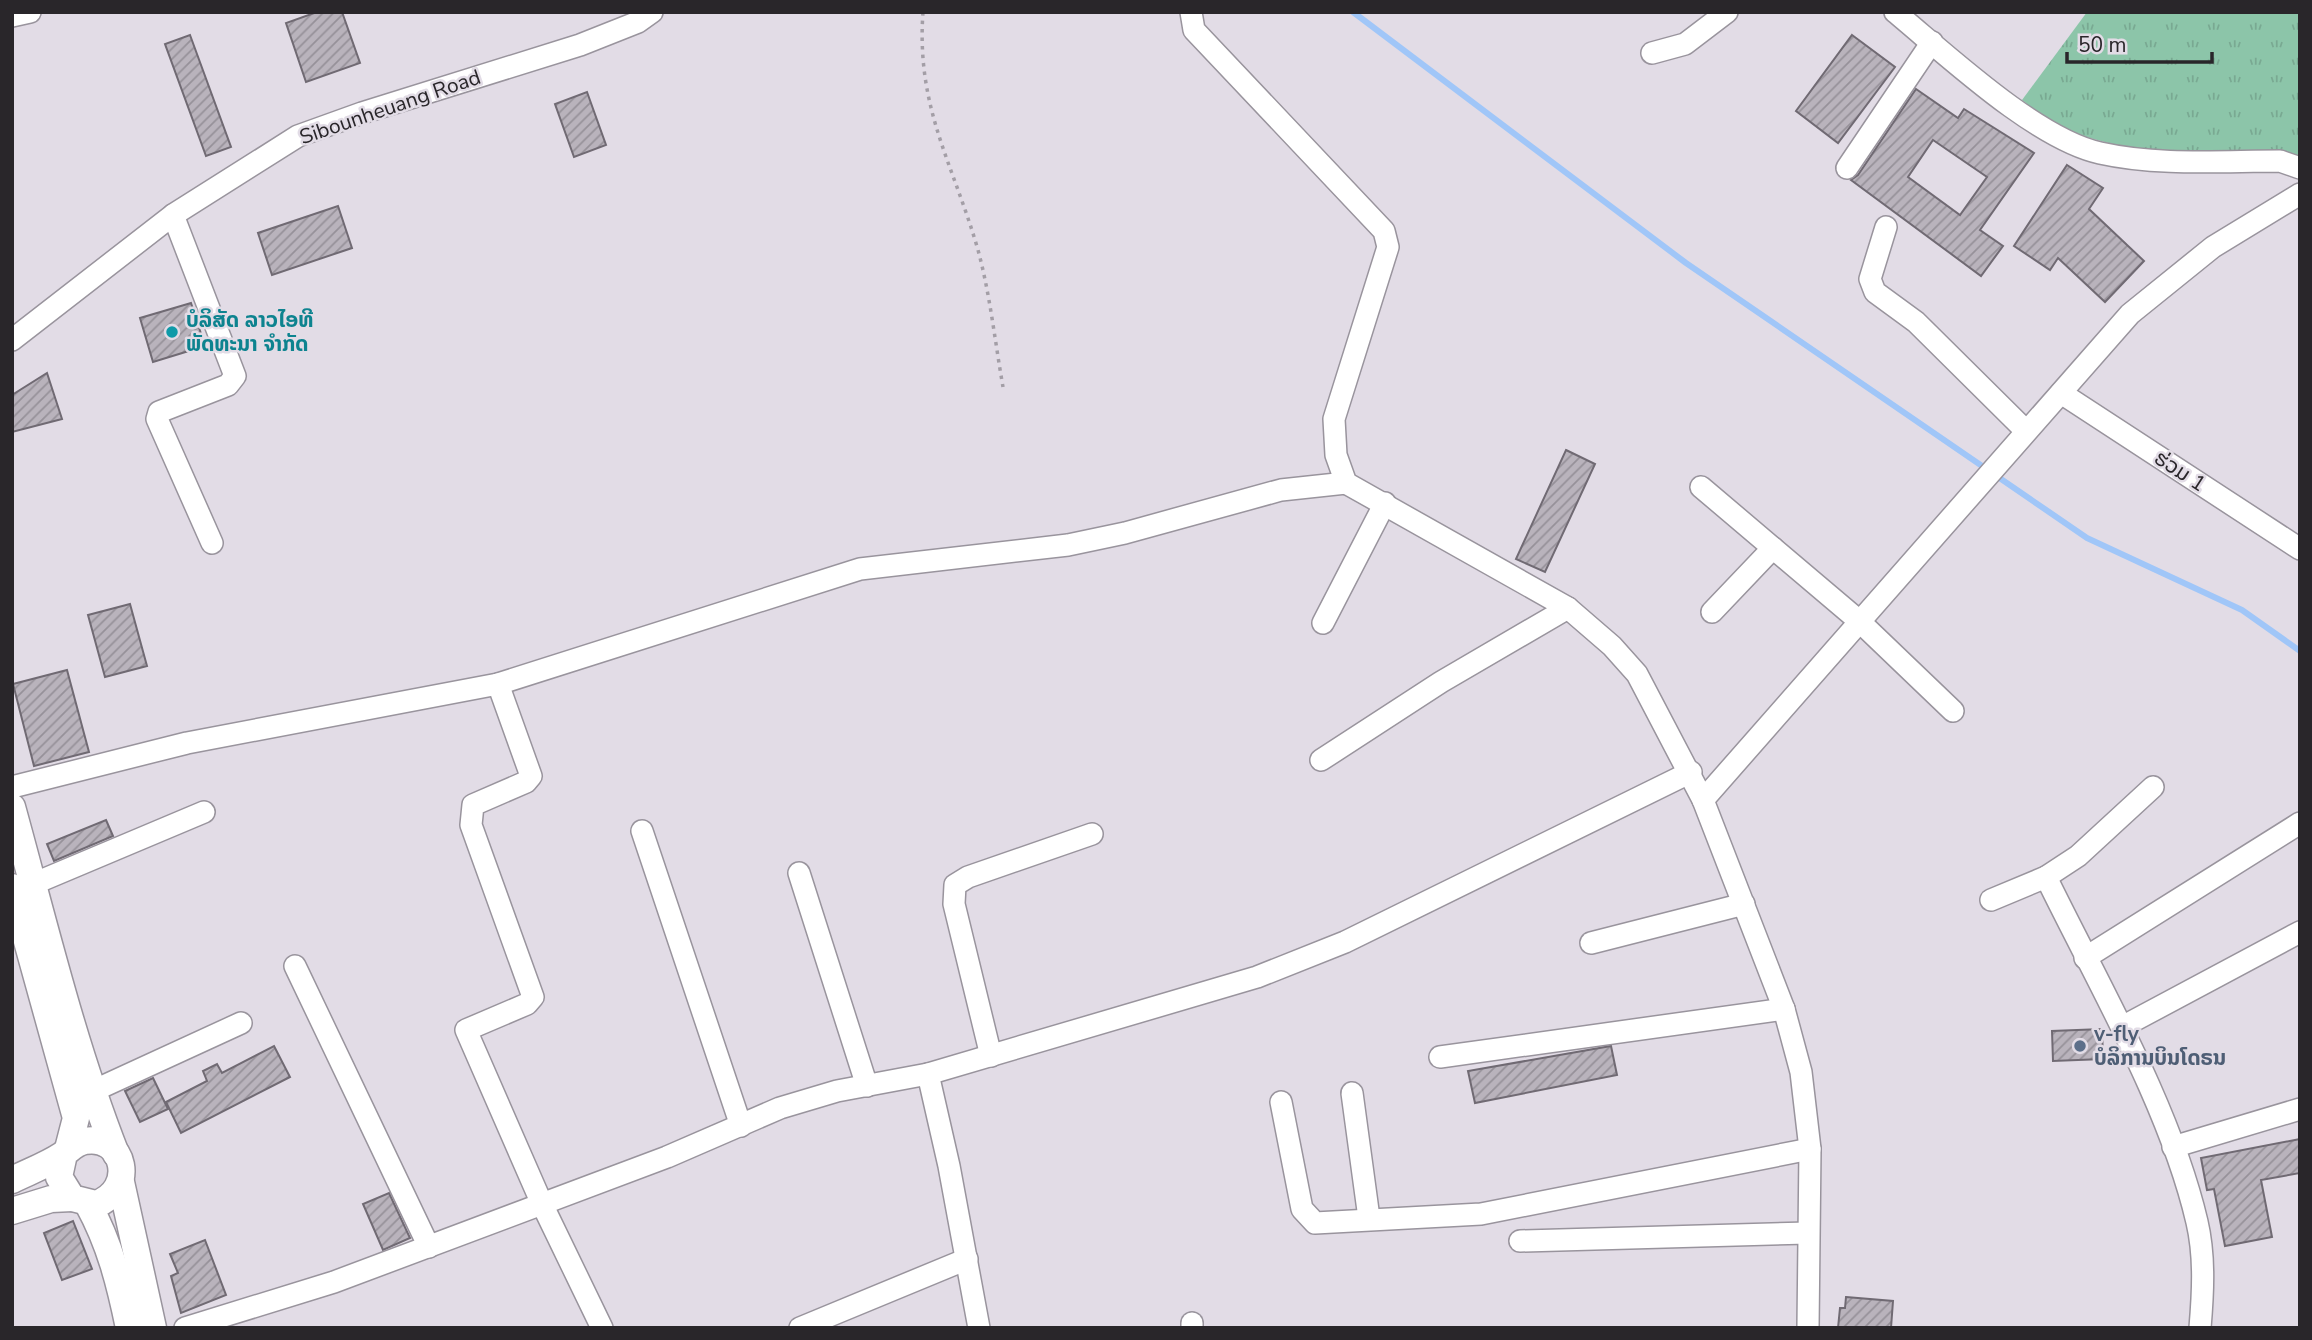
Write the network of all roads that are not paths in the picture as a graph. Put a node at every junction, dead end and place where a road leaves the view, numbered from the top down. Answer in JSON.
{"nodes":[{"id":1,"x":30,"y":12,"type":"edge"},
{"id":2,"x":652,"y":12,"type":"edge"},
{"id":3,"x":1191,"y":12,"type":"edge"},
{"id":4,"x":1727,"y":12,"type":"edge"},
{"id":5,"x":1895,"y":12,"type":"edge"},
{"id":6,"x":12,"y":16,"type":"edge"},
{"id":7,"x":1932,"y":42,"type":"junction"},
{"id":8,"x":1652,"y":53,"type":"dead end"},
{"id":9,"x":1847,"y":167,"type":"dead end"},
{"id":10,"x":2300,"y":167,"type":"edge"},
{"id":11,"x":2300,"y":194,"type":"edge"},
{"id":12,"x":173,"y":215,"type":"junction"},
{"id":13,"x":1886,"y":227,"type":"dead end"},
{"id":14,"x":12,"y":340,"type":"edge"},
{"id":15,"x":2061,"y":393,"type":"junction"},
{"id":16,"x":2019,"y":439,"type":"junction"},
{"id":17,"x":1346,"y":483,"type":"junction"},
{"id":18,"x":1701,"y":487,"type":"dead end"},
{"id":19,"x":1385,"y":503,"type":"junction"},
{"id":20,"x":212,"y":543,"type":"dead end"},
{"id":21,"x":1773,"y":548,"type":"junction"},
{"id":22,"x":2300,"y":549,"type":"edge"},
{"id":23,"x":1568,"y":608,"type":"junction"},
{"id":24,"x":1712,"y":612,"type":"dead end"},
{"id":25,"x":1858,"y":620,"type":"junction"},
{"id":26,"x":1323,"y":623,"type":"dead end"},
{"id":27,"x":498,"y":684,"type":"junction"},
{"id":28,"x":1953,"y":710,"type":"dead end"},
{"id":29,"x":1321,"y":760,"type":"dead end"},
{"id":30,"x":1691,"y":772,"type":"junction"},
{"id":31,"x":12,"y":787,"type":"edge"},
{"id":32,"x":2152,"y":787,"type":"dead end"},
{"id":33,"x":1703,"y":800,"type":"junction"},
{"id":34,"x":12,"y":807,"type":"edge"},
{"id":35,"x":204,"y":812,"type":"dead end"},
{"id":36,"x":2300,"y":823,"type":"edge"},
{"id":37,"x":642,"y":831,"type":"dead end"},
{"id":38,"x":1092,"y":834,"type":"dead end"},
{"id":39,"x":799,"y":873,"type":"dead end"},
{"id":40,"x":2046,"y":877,"type":"junction"},
{"id":41,"x":23,"y":885,"type":"edge"},
{"id":42,"x":1991,"y":900,"type":"dead end"},
{"id":43,"x":1744,"y":904,"type":"junction"},
{"id":44,"x":2300,"y":932,"type":"edge"},
{"id":45,"x":1591,"y":943,"type":"dead end"},
{"id":46,"x":2085,"y":958,"type":"junction"},
{"id":47,"x":295,"y":966,"type":"dead end"},
{"id":48,"x":1784,"y":1009,"type":"junction"},
{"id":49,"x":241,"y":1023,"type":"dead end"},
{"id":50,"x":2122,"y":1027,"type":"junction"},
{"id":51,"x":991,"y":1056,"type":"junction"},
{"id":52,"x":1440,"y":1057,"type":"dead end"},
{"id":53,"x":928,"y":1074,"type":"junction"},
{"id":54,"x":867,"y":1086,"type":"junction"},
{"id":55,"x":93,"y":1091,"type":"junction"},
{"id":56,"x":1352,"y":1093,"type":"dead end"},
{"id":57,"x":1281,"y":1102,"type":"dead end"},
{"id":58,"x":2300,"y":1109,"type":"edge"},
{"id":59,"x":741,"y":1126,"type":"junction"},
{"id":60,"x":2173,"y":1147,"type":"junction"},
{"id":61,"x":1810,"y":1149,"type":"junction"},
{"id":62,"x":66,"y":1152,"type":"junction"},
{"id":63,"x":116,"y":1154,"type":"junction"},
{"id":64,"x":12,"y":1180,"type":"edge"},
{"id":65,"x":121,"y":1181,"type":"junction"},
{"id":66,"x":80,"y":1201,"type":"junction"},
{"id":67,"x":1540,"y":1202,"type":"junction"},
{"id":68,"x":542,"y":1204,"type":"junction"},
{"id":69,"x":12,"y":1211,"type":"edge"},
{"id":70,"x":1369,"y":1218,"type":"junction"},
{"id":71,"x":1808,"y":1233,"type":"junction"},
{"id":72,"x":1542,"y":1239,"type":"junction"},
{"id":73,"x":1520,"y":1241,"type":"dead end"},
{"id":74,"x":429,"y":1247,"type":"junction"},
{"id":75,"x":967,"y":1259,"type":"junction"},
{"id":76,"x":129,"y":1328,"type":"edge"},
{"id":77,"x":152,"y":1328,"type":"edge"},
{"id":78,"x":185,"y":1328,"type":"edge"},
{"id":79,"x":602,"y":1328,"type":"edge"},
{"id":80,"x":800,"y":1328,"type":"edge"},
{"id":81,"x":979,"y":1328,"type":"edge"},
{"id":82,"x":1808,"y":1328,"type":"edge"},
{"id":83,"x":2200,"y":1328,"type":"edge"}],
"edges":[{"from":1,"to":6,"type":"street"},
{"from":2,"to":12,"type":"street","name":"Sibounheuang Road"},
{"from":3,"to":17,"type":"street"},
{"from":4,"to":8,"type":"street"},
{"from":5,"to":7,"type":"street"},
{"from":7,"to":9,"type":"street"},
{"from":7,"to":10,"type":"street"},
{"from":11,"to":15,"type":"street"},
{"from":12,"to":14,"type":"street","name":"Sibounheuang Road"},
{"from":12,"to":20,"type":"street"},
{"from":13,"to":16,"type":"street"},
{"from":15,"to":16,"type":"street"},
{"from":15,"to":22,"type":"street","name":"ຮ່ວມ 1"},
{"from":16,"to":25,"type":"street"},
{"from":17,"to":19,"type":"street"},
{"from":17,"to":27,"type":"street"},
{"from":18,"to":21,"type":"street"},
{"from":19,"to":23,"type":"street"},
{"from":19,"to":26,"type":"street"},
{"from":21,"to":24,"type":"street"},
{"from":21,"to":25,"type":"street"},
{"from":23,"to":29,"type":"street"},
{"from":23,"to":30,"type":"street"},
{"from":25,"to":28,"type":"street"},
{"from":25,"to":33,"type":"street"},
{"from":27,"to":31,"type":"street"},
{"from":27,"to":68,"type":"street"},
{"from":30,"to":33,"type":"street"},
{"from":30,"to":51,"type":"street"},
{"from":32,"to":40,"type":"street"},
{"from":33,"to":43,"type":"street"},
{"from":34,"to":41,"type":"main road"},
{"from":35,"to":41,"type":"street"},
{"from":36,"to":46,"type":"street"},
{"from":37,"to":59,"type":"street"},
{"from":38,"to":51,"type":"street"},
{"from":39,"to":54,"type":"street"},
{"from":40,"to":42,"type":"street"},
{"from":40,"to":46,"type":"street"},
{"from":41,"to":55,"type":"main road"},
{"from":41,"to":62,"type":"main road"},
{"from":43,"to":45,"type":"street"},
{"from":43,"to":48,"type":"street"},
{"from":44,"to":50,"type":"street"},
{"from":46,"to":50,"type":"street"},
{"from":47,"to":74,"type":"street"},
{"from":48,"to":52,"type":"street"},
{"from":48,"to":61,"type":"street"},
{"from":49,"to":55,"type":"street"},
{"from":50,"to":60,"type":"street"},
{"from":51,"to":53,"type":"street"},
{"from":53,"to":54,"type":"street"},
{"from":53,"to":75,"type":"street"},
{"from":54,"to":59,"type":"street"},
{"from":55,"to":63,"type":"main road"},
{"from":56,"to":70,"type":"street"},
{"from":57,"to":70,"type":"street"},
{"from":58,"to":60,"type":"street"},
{"from":59,"to":68,"type":"street"},
{"from":60,"to":83,"type":"street"},
{"from":61,"to":67,"type":"street"},
{"from":61,"to":71,"type":"street"},
{"from":62,"to":63,"type":"main road"},
{"from":62,"to":64,"type":"main road"},
{"from":62,"to":66,"type":"main road"},
{"from":63,"to":65,"type":"main road"},
{"from":65,"to":66,"type":"main road"},
{"from":65,"to":77,"type":"main road"},
{"from":66,"to":69,"type":"main road"},
{"from":66,"to":76,"type":"main road"},
{"from":67,"to":70,"type":"street"},
{"from":67,"to":72,"type":"street"},
{"from":68,"to":74,"type":"street"},
{"from":68,"to":79,"type":"street"},
{"from":71,"to":72,"type":"street"},
{"from":71,"to":82,"type":"street"},
{"from":72,"to":73,"type":"street"},
{"from":74,"to":78,"type":"street"},
{"from":75,"to":80,"type":"street"},
{"from":75,"to":81,"type":"street"}]}
